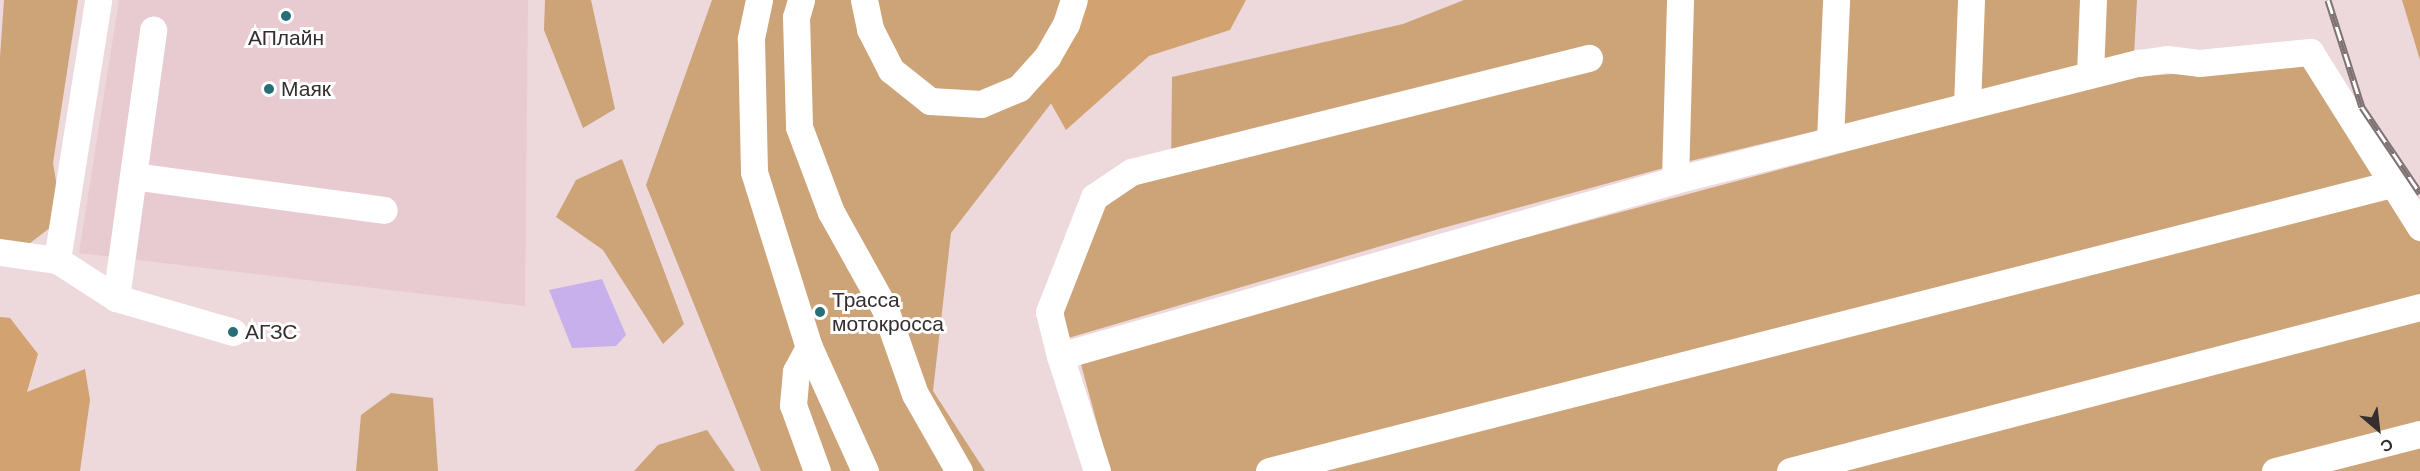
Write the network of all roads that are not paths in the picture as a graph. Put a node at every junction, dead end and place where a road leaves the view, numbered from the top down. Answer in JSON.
{"nodes":[{"id":1,"x":98,"y":0,"type":"edge"},
{"id":2,"x":759,"y":0,"type":"edge"},
{"id":3,"x":801,"y":0,"type":"edge"},
{"id":4,"x":864,"y":0,"type":"edge"},
{"id":5,"x":1074,"y":0,"type":"edge"},
{"id":6,"x":1680,"y":0,"type":"edge"},
{"id":7,"x":1836,"y":0,"type":"edge"},
{"id":8,"x":1971,"y":0,"type":"edge"},
{"id":9,"x":2092,"y":0,"type":"edge"},
{"id":10,"x":153,"y":30,"type":"dead end"},
{"id":11,"x":1589,"y":58,"type":"dead end"},
{"id":12,"x":2090,"y":74,"type":"junction"},
{"id":13,"x":1967,"y":105,"type":"junction"},
{"id":14,"x":1830,"y":140,"type":"junction"},
{"id":15,"x":133,"y":176,"type":"junction"},
{"id":16,"x":1675,"y":180,"type":"junction"},
{"id":17,"x":2392,"y":184,"type":"junction"},
{"id":18,"x":384,"y":210,"type":"dead end"},
{"id":19,"x":2420,"y":227,"type":"edge"},
{"id":20,"x":0,"y":252,"type":"edge"},
{"id":21,"x":57,"y":260,"type":"junction"},
{"id":22,"x":116,"y":298,"type":"junction"},
{"id":23,"x":2420,"y":307,"type":"edge"},
{"id":24,"x":233,"y":332,"type":"dead end"},
{"id":25,"x":809,"y":347,"type":"junction"},
{"id":26,"x":1060,"y":356,"type":"junction"},
{"id":27,"x":2420,"y":434,"type":"edge"},
{"id":28,"x":818,"y":471,"type":"edge"},
{"id":29,"x":865,"y":471,"type":"edge"},
{"id":30,"x":959,"y":471,"type":"edge"},
{"id":31,"x":1097,"y":471,"type":"edge"},
{"id":32,"x":1269,"y":471,"type":"edge"},
{"id":33,"x":1790,"y":471,"type":"edge"},
{"id":34,"x":2275,"y":471,"type":"edge"}],
"edges":[{"from":1,"to":21,"type":"street"},
{"from":2,"to":25,"type":"street"},
{"from":3,"to":30,"type":"street"},
{"from":4,"to":5,"type":"street"},
{"from":6,"to":16,"type":"street"},
{"from":7,"to":14,"type":"street"},
{"from":8,"to":13,"type":"street"},
{"from":9,"to":12,"type":"street"},
{"from":10,"to":15,"type":"street"},
{"from":11,"to":26,"type":"street"},
{"from":12,"to":13,"type":"street"},
{"from":12,"to":17,"type":"street"},
{"from":13,"to":14,"type":"street"},
{"from":14,"to":16,"type":"street"},
{"from":15,"to":18,"type":"street"},
{"from":15,"to":22,"type":"street"},
{"from":16,"to":26,"type":"street"},
{"from":17,"to":19,"type":"street"},
{"from":17,"to":32,"type":"street"},
{"from":20,"to":21,"type":"street"},
{"from":21,"to":22,"type":"street"},
{"from":22,"to":24,"type":"street"},
{"from":23,"to":33,"type":"street"},
{"from":25,"to":28,"type":"street"},
{"from":25,"to":29,"type":"street"},
{"from":26,"to":31,"type":"street"},
{"from":27,"to":34,"type":"street"}]}
